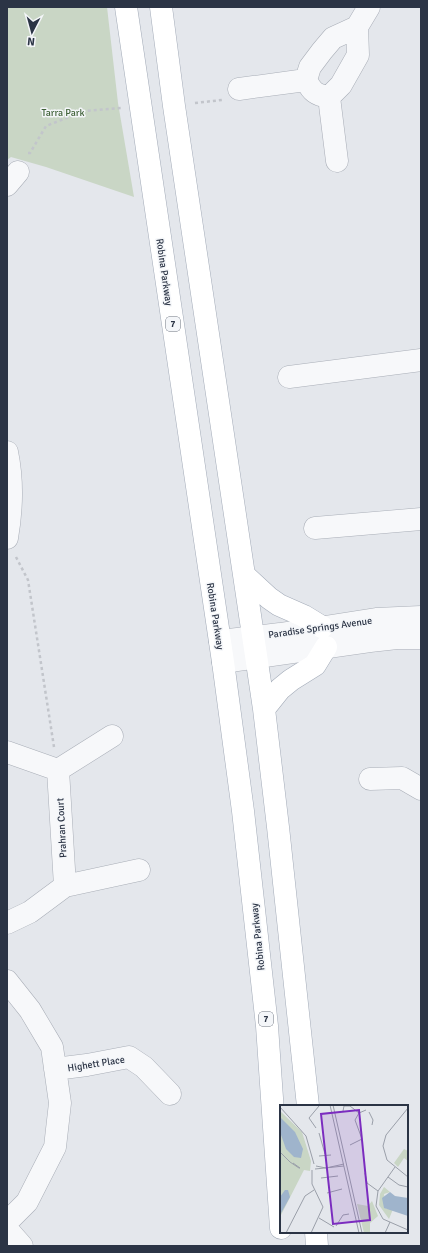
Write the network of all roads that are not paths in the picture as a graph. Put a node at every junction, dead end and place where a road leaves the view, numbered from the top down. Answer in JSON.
{"nodes":[{"id":1,"x":126,"y":7,"type":"edge"},
{"id":2,"x":161,"y":7,"type":"edge"},
{"id":3,"x":369,"y":7,"type":"edge"},
{"id":4,"x":357,"y":27,"type":"junction"},
{"id":5,"x":306,"y":80,"type":"junction"},
{"id":6,"x":239,"y":89,"type":"road end"},
{"id":7,"x":329,"y":97,"type":"junction"},
{"id":8,"x":337,"y":161,"type":"dead end"},
{"id":9,"x":421,"y":360,"type":"edge"},
{"id":10,"x":289,"y":377,"type":"dead end"},
{"id":11,"x":7,"y":452,"type":"edge"},
{"id":12,"x":421,"y":519,"type":"edge"},
{"id":13,"x":315,"y":528,"type":"dead end"},
{"id":14,"x":7,"y":538,"type":"edge"},
{"id":15,"x":244,"y":574,"type":"junction"},
{"id":16,"x":421,"y":617,"type":"edge"},
{"id":17,"x":324,"y":637,"type":"junction"},
{"id":18,"x":421,"y":638,"type":"edge"},
{"id":19,"x":220,"y":641,"type":"junction"},
{"id":20,"x":255,"y":647,"type":"junction"},
{"id":21,"x":223,"y":662,"type":"junction"},
{"id":22,"x":264,"y":709,"type":"junction"},
{"id":23,"x":112,"y":736,"type":"dead end"},
{"id":24,"x":7,"y":752,"type":"edge"},
{"id":25,"x":58,"y":770,"type":"junction"},
{"id":26,"x":370,"y":780,"type":"dead end"},
{"id":27,"x":421,"y":789,"type":"edge"},
{"id":28,"x":139,"y":870,"type":"dead end"},
{"id":29,"x":65,"y":886,"type":"junction"},
{"id":30,"x":7,"y":923,"type":"edge"},
{"id":31,"x":7,"y":981,"type":"edge"},
{"id":32,"x":55,"y":1069,"type":"junction"},
{"id":33,"x":170,"y":1094,"type":"dead end"},
{"id":34,"x":308,"y":1105,"type":"edge"},
{"id":35,"x":280,"y":1214,"type":"edge"},
{"id":36,"x":7,"y":1222,"type":"edge"},
{"id":37,"x":7,"y":1229,"type":"edge"},
{"id":38,"x":281,"y":1233,"type":"edge"},
{"id":39,"x":316,"y":1233,"type":"edge"},
{"id":40,"x":22,"y":1246,"type":"edge"},
{"id":41,"x":282,"y":1246,"type":"edge"},
{"id":42,"x":317,"y":1246,"type":"edge"}],
"edges":[{"from":1,"to":19,"type":"main road","name":"Robina Parkway","number":"7"},
{"from":2,"to":15,"type":"main road"},
{"from":3,"to":4,"type":"street"},
{"from":4,"to":5,"type":"street"},
{"from":4,"to":7,"type":"street"},
{"from":5,"to":6,"type":"street"},
{"from":5,"to":7,"type":"street"},
{"from":7,"to":8,"type":"street"},
{"from":9,"to":10,"type":"street"},
{"from":11,"to":14,"type":"street"},
{"from":12,"to":13,"type":"street"},
{"from":15,"to":17,"type":"main road"},
{"from":15,"to":20,"type":"main road"},
{"from":16,"to":17,"type":"street","name":"Paradise Springs Avenue"},
{"from":17,"to":18,"type":"street","name":"Paradise Springs Avenue"},
{"from":17,"to":20,"type":"street","name":"Paradise Springs Avenue"},
{"from":17,"to":22,"type":"main road"},
{"from":19,"to":20,"type":"street","name":"Paradise Springs Avenue"},
{"from":19,"to":21,"type":"main road","name":"Robina Parkway","number":"7"},
{"from":20,"to":21,"type":"street","name":"Paradise Springs Avenue"},
{"from":20,"to":22,"type":"main road"},
{"from":21,"to":35,"type":"main road","name":"Robina Parkway","number":"7"},
{"from":22,"to":34,"type":"main road"},
{"from":23,"to":25,"type":"street"},
{"from":24,"to":25,"type":"street"},
{"from":25,"to":29,"type":"street","name":"Prahran Court"},
{"from":26,"to":27,"type":"street"},
{"from":28,"to":29,"type":"street"},
{"from":29,"to":30,"type":"street"},
{"from":31,"to":32,"type":"street"},
{"from":32,"to":33,"type":"street","name":"Highett Place"},
{"from":32,"to":36,"type":"street"},
{"from":37,"to":40,"type":"street"},
{"from":38,"to":41,"type":"main road"},
{"from":39,"to":42,"type":"main road"}]}
